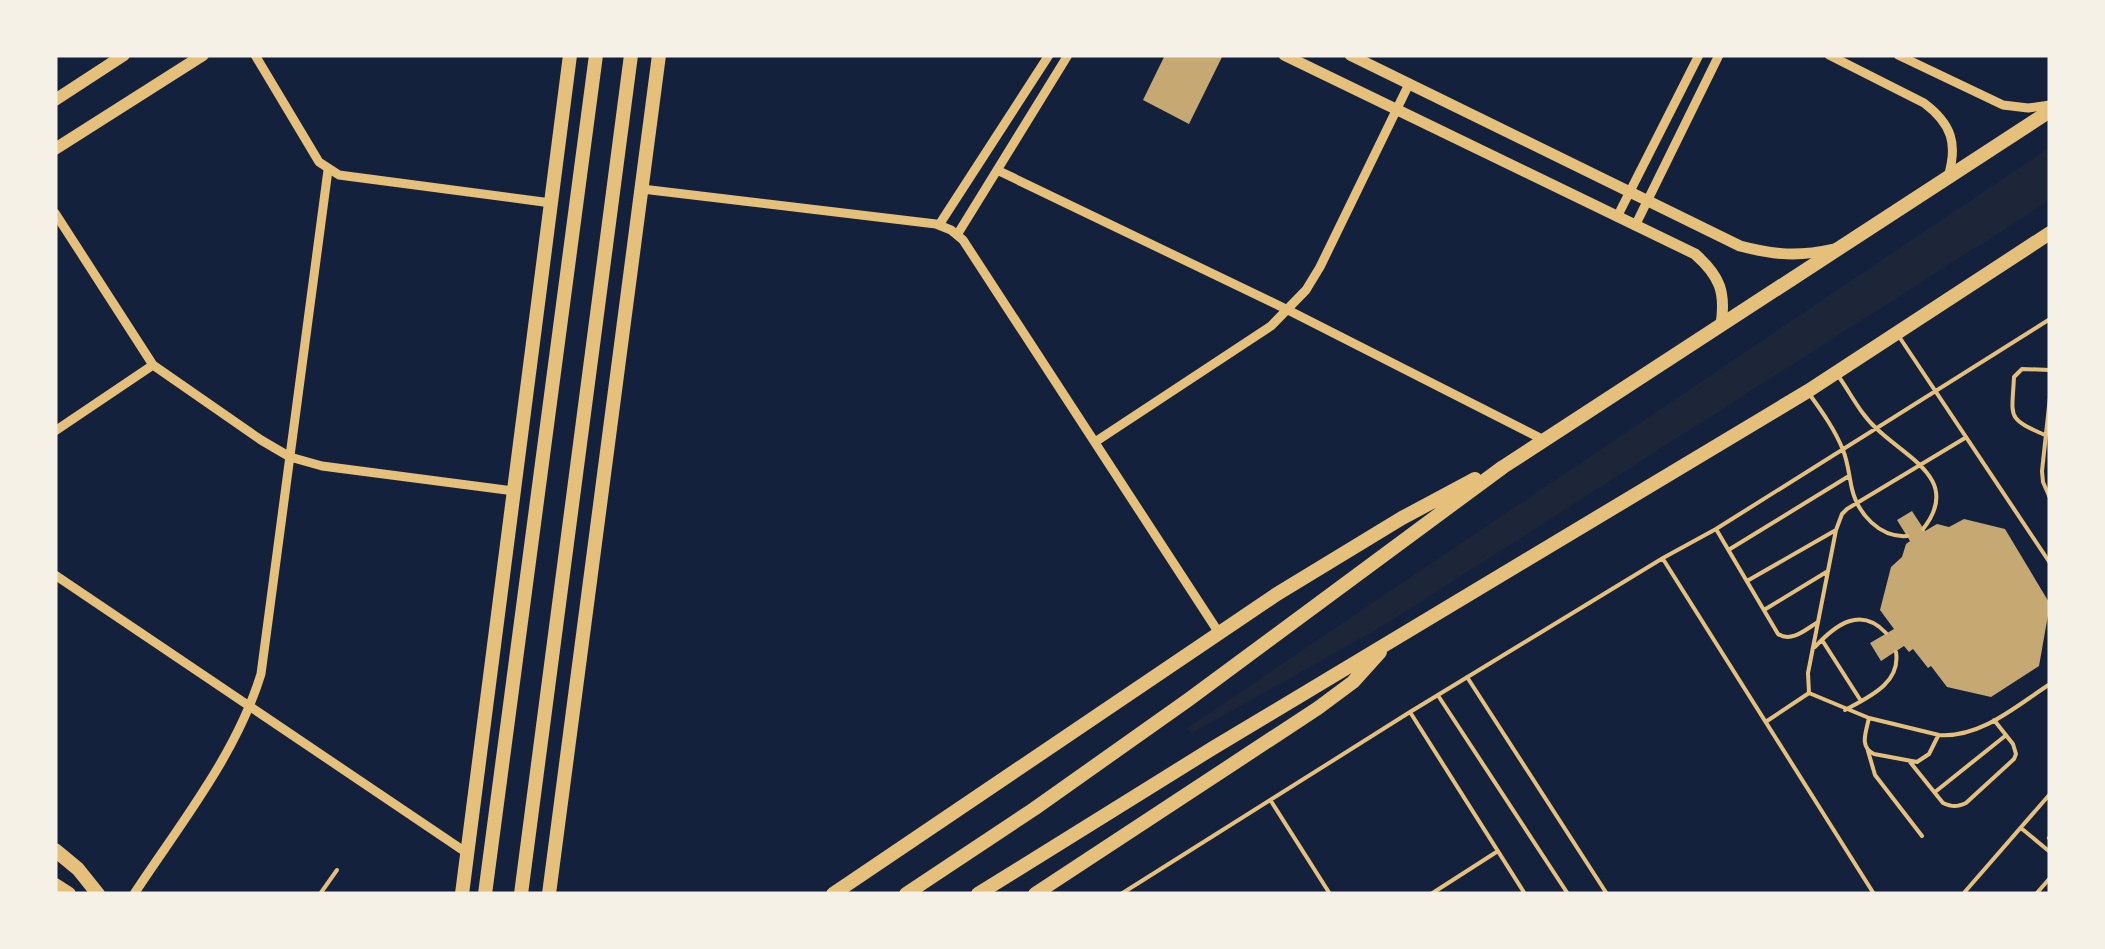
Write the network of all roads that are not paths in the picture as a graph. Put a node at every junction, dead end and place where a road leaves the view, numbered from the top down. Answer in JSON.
{"nodes":[{"id":1,"x":124,"y":55,"type":"edge"},
{"id":2,"x":203,"y":55,"type":"edge"},
{"id":3,"x":255,"y":55,"type":"edge"},
{"id":4,"x":570,"y":55,"type":"edge"},
{"id":5,"x":596,"y":55,"type":"edge"},
{"id":6,"x":631,"y":55,"type":"edge"},
{"id":7,"x":658,"y":55,"type":"edge"},
{"id":8,"x":1048,"y":55,"type":"edge"},
{"id":9,"x":1068,"y":55,"type":"edge"},
{"id":10,"x":1284,"y":55,"type":"edge"},
{"id":11,"x":1350,"y":55,"type":"edge"},
{"id":12,"x":1699,"y":55,"type":"edge"},
{"id":13,"x":1719,"y":55,"type":"edge"},
{"id":14,"x":1830,"y":55,"type":"edge"},
{"id":15,"x":1898,"y":55,"type":"edge"},
{"id":16,"x":1409,"y":84,"type":"junction"},
{"id":17,"x":55,"y":100,"type":"edge"},
{"id":18,"x":2050,"y":108,"type":"edge"},
{"id":19,"x":1396,"y":110,"type":"junction"},
{"id":20,"x":55,"y":149,"type":"edge"},
{"id":21,"x":328,"y":170,"type":"junction"},
{"id":22,"x":997,"y":170,"type":"junction"},
{"id":23,"x":1948,"y":177,"type":"junction"},
{"id":24,"x":642,"y":189,"type":"junction"},
{"id":25,"x":1629,"y":192,"type":"junction"},
{"id":26,"x":1648,"y":201,"type":"junction"},
{"id":27,"x":551,"y":203,"type":"junction"},
{"id":28,"x":55,"y":213,"type":"edge"},
{"id":29,"x":1617,"y":217,"type":"junction"},
{"id":30,"x":939,"y":225,"type":"junction"},
{"id":31,"x":1635,"y":226,"type":"junction"},
{"id":32,"x":2050,"y":232,"type":"edge"},
{"id":33,"x":957,"y":235,"type":"junction"},
{"id":34,"x":1838,"y":248,"type":"junction"},
{"id":35,"x":1288,"y":310,"type":"junction"},
{"id":36,"x":2050,"y":319,"type":"edge"},
{"id":37,"x":1720,"y":325,"type":"junction"},
{"id":38,"x":1897,"y":334,"type":"junction"},
{"id":39,"x":153,"y":365,"type":"junction"},
{"id":40,"x":2050,"y":370,"type":"edge"},
{"id":41,"x":1836,"y":373,"type":"junction"},
{"id":42,"x":1808,"y":391,"type":"junction"},
{"id":43,"x":1935,"y":391,"type":"junction"},
{"id":44,"x":2050,"y":397,"type":"edge"},
{"id":45,"x":1876,"y":429,"type":"junction"},
{"id":46,"x":55,"y":431,"type":"edge"},
{"id":47,"x":2045,"y":435,"type":"junction"},
{"id":48,"x":1966,"y":438,"type":"junction"},
{"id":49,"x":1544,"y":440,"type":"junction"},
{"id":50,"x":1095,"y":442,"type":"junction"},
{"id":51,"x":1843,"y":449,"type":"junction"},
{"id":52,"x":290,"y":457,"type":"junction"},
{"id":53,"x":1921,"y":464,"type":"junction"},
{"id":54,"x":1504,"y":466,"type":"junction"},
{"id":55,"x":1850,"y":476,"type":"junction"},
{"id":56,"x":514,"y":491,"type":"junction"},
{"id":57,"x":2050,"y":498,"type":"edge"},
{"id":58,"x":1856,"y":503,"type":"junction"},
{"id":59,"x":1923,"y":528,"type":"dead end"},
{"id":60,"x":1716,"y":529,"type":"junction"},
{"id":61,"x":1836,"y":530,"type":"junction"},
{"id":62,"x":1907,"y":536,"type":"dead end"},
{"id":63,"x":1728,"y":550,"type":"junction"},
{"id":64,"x":1663,"y":558,"type":"junction"},
{"id":65,"x":2050,"y":563,"type":"edge"},
{"id":66,"x":1828,"y":571,"type":"junction"},
{"id":67,"x":55,"y":574,"type":"edge"},
{"id":68,"x":1746,"y":581,"type":"junction"},
{"id":69,"x":1764,"y":610,"type":"junction"},
{"id":70,"x":1818,"y":622,"type":"junction"},
{"id":71,"x":1220,"y":633,"type":"junction"},
{"id":72,"x":1886,"y":634,"type":"dead end"},
{"id":73,"x":1391,"y":640,"type":"junction"},
{"id":74,"x":1822,"y":640,"type":"junction"},
{"id":75,"x":1812,"y":651,"type":"junction"},
{"id":76,"x":1896,"y":652,"type":"dead end"},
{"id":77,"x":1468,"y":677,"type":"junction"},
{"id":78,"x":2050,"y":684,"type":"edge"},
{"id":79,"x":1809,"y":693,"type":"junction"},
{"id":80,"x":1438,"y":695,"type":"junction"},
{"id":81,"x":1861,"y":701,"type":"junction"},
{"id":82,"x":250,"y":708,"type":"junction"},
{"id":83,"x":1845,"y":710,"type":"junction"},
{"id":84,"x":1410,"y":712,"type":"junction"},
{"id":85,"x":1869,"y":718,"type":"junction"},
{"id":86,"x":1994,"y":720,"type":"junction"},
{"id":87,"x":1767,"y":722,"type":"junction"},
{"id":88,"x":2006,"y":735,"type":"junction"},
{"id":89,"x":1938,"y":736,"type":"junction"},
{"id":90,"x":1868,"y":751,"type":"junction"},
{"id":91,"x":1910,"y":762,"type":"junction"},
{"id":92,"x":1935,"y":792,"type":"junction"},
{"id":93,"x":2050,"y":794,"type":"edge"},
{"id":94,"x":1270,"y":798,"type":"junction"},
{"id":95,"x":2021,"y":828,"type":"junction"},
{"id":96,"x":1922,"y":836,"type":"dead end"},
{"id":97,"x":55,"y":850,"type":"edge"},
{"id":98,"x":1498,"y":851,"type":"junction"},
{"id":99,"x":2050,"y":852,"type":"edge"},
{"id":100,"x":467,"y":854,"type":"junction"},
{"id":101,"x":2050,"y":878,"type":"edge"},
{"id":102,"x":55,"y":885,"type":"edge"},
{"id":103,"x":68,"y":894,"type":"edge"},
{"id":104,"x":98,"y":894,"type":"edge"},
{"id":105,"x":134,"y":894,"type":"edge"},
{"id":106,"x":462,"y":894,"type":"edge"},
{"id":107,"x":485,"y":894,"type":"edge"},
{"id":108,"x":521,"y":894,"type":"edge"},
{"id":109,"x":549,"y":894,"type":"edge"},
{"id":110,"x":833,"y":894,"type":"edge"},
{"id":111,"x":906,"y":894,"type":"edge"},
{"id":112,"x":978,"y":894,"type":"edge"},
{"id":113,"x":1035,"y":894,"type":"edge"},
{"id":114,"x":1121,"y":894,"type":"edge"},
{"id":115,"x":1330,"y":894,"type":"edge"},
{"id":116,"x":1431,"y":894,"type":"edge"},
{"id":117,"x":1525,"y":894,"type":"edge"},
{"id":118,"x":1568,"y":894,"type":"edge"},
{"id":119,"x":1607,"y":894,"type":"edge"},
{"id":120,"x":1874,"y":894,"type":"edge"},
{"id":121,"x":1963,"y":894,"type":"edge"},
{"id":122,"x":2036,"y":894,"type":"edge"}],
"edges":[{"from":1,"to":17,"type":"main road"},
{"from":2,"to":20,"type":"main road"},
{"from":3,"to":21,"type":"street"},
{"from":4,"to":27,"type":"main road"},
{"from":5,"to":107,"type":"main road"},
{"from":6,"to":108,"type":"main road"},
{"from":7,"to":24,"type":"main road"},
{"from":8,"to":30,"type":"street"},
{"from":9,"to":22,"type":"street"},
{"from":10,"to":19,"type":"street"},
{"from":11,"to":16,"type":"street"},
{"from":12,"to":25,"type":"street"},
{"from":13,"to":26,"type":"street"},
{"from":14,"to":23,"type":"street"},
{"from":15,"to":18,"type":"street"},
{"from":16,"to":19,"type":"street"},
{"from":16,"to":25,"type":"street"},
{"from":18,"to":23,"type":"main road"},
{"from":19,"to":29,"type":"street"},
{"from":19,"to":35,"type":"street"},
{"from":21,"to":27,"type":"street"},
{"from":21,"to":52,"type":"street"},
{"from":22,"to":33,"type":"street"},
{"from":22,"to":35,"type":"street"},
{"from":23,"to":34,"type":"main road"},
{"from":24,"to":30,"type":"street"},
{"from":24,"to":109,"type":"main road"},
{"from":25,"to":26,"type":"street"},
{"from":25,"to":29,"type":"street"},
{"from":26,"to":31,"type":"street"},
{"from":26,"to":34,"type":"street"},
{"from":27,"to":56,"type":"main road"},
{"from":28,"to":39,"type":"street"},
{"from":29,"to":31,"type":"street"},
{"from":30,"to":33,"type":"street"},
{"from":31,"to":37,"type":"street"},
{"from":32,"to":38,"type":"main road"},
{"from":33,"to":50,"type":"street"},
{"from":34,"to":37,"type":"main road"},
{"from":35,"to":49,"type":"street"},
{"from":35,"to":50,"type":"street"},
{"from":36,"to":43,"type":"lane"},
{"from":37,"to":49,"type":"main road"},
{"from":38,"to":41,"type":"main road"},
{"from":38,"to":43,"type":"lane"},
{"from":39,"to":46,"type":"street"},
{"from":39,"to":52,"type":"street"},
{"from":40,"to":47,"type":"lane"},
{"from":41,"to":42,"type":"main road"},
{"from":41,"to":45,"type":"lane"},
{"from":42,"to":51,"type":"lane"},
{"from":42,"to":73,"type":"main road"},
{"from":43,"to":45,"type":"lane"},
{"from":43,"to":48,"type":"lane"},
{"from":44,"to":47,"type":"lane"},
{"from":45,"to":51,"type":"lane"},
{"from":45,"to":53,"type":"lane"},
{"from":47,"to":57,"type":"lane"},
{"from":48,"to":53,"type":"lane"},
{"from":48,"to":65,"type":"lane"},
{"from":49,"to":54,"type":"main road"},
{"from":50,"to":71,"type":"street"},
{"from":51,"to":55,"type":"lane"},
{"from":51,"to":60,"type":"lane"},
{"from":52,"to":56,"type":"street"},
{"from":52,"to":82,"type":"street"},
{"from":53,"to":58,"type":"lane"},
{"from":53,"to":59,"type":"lane"},
{"from":54,"to":71,"type":"main road"},
{"from":54,"to":111,"type":"main road"},
{"from":55,"to":58,"type":"lane"},
{"from":55,"to":63,"type":"lane"},
{"from":56,"to":100,"type":"main road"},
{"from":58,"to":61,"type":"lane"},
{"from":58,"to":62,"type":"lane"},
{"from":60,"to":63,"type":"lane"},
{"from":60,"to":64,"type":"lane"},
{"from":61,"to":66,"type":"lane"},
{"from":61,"to":68,"type":"lane"},
{"from":63,"to":68,"type":"lane"},
{"from":64,"to":77,"type":"lane"},
{"from":64,"to":87,"type":"lane"},
{"from":66,"to":69,"type":"lane"},
{"from":66,"to":70,"type":"lane"},
{"from":67,"to":82,"type":"street"},
{"from":68,"to":69,"type":"lane"},
{"from":69,"to":70,"type":"lane"},
{"from":70,"to":75,"type":"lane"},
{"from":71,"to":110,"type":"main road"},
{"from":72,"to":74,"type":"lane"},
{"from":73,"to":112,"type":"main road"},
{"from":73,"to":113,"type":"main road"},
{"from":74,"to":75,"type":"lane"},
{"from":74,"to":81,"type":"lane"},
{"from":75,"to":79,"type":"lane"},
{"from":76,"to":81,"type":"lane"},
{"from":77,"to":80,"type":"lane"},
{"from":77,"to":119,"type":"lane"},
{"from":78,"to":86,"type":"lane"},
{"from":79,"to":83,"type":"lane"},
{"from":79,"to":87,"type":"lane"},
{"from":80,"to":84,"type":"lane"},
{"from":80,"to":118,"type":"lane"},
{"from":81,"to":83,"type":"lane"},
{"from":82,"to":100,"type":"street"},
{"from":82,"to":105,"type":"street"},
{"from":83,"to":85,"type":"lane"},
{"from":84,"to":94,"type":"lane"},
{"from":84,"to":98,"type":"lane"},
{"from":85,"to":89,"type":"lane"},
{"from":85,"to":90,"type":"lane"},
{"from":86,"to":88,"type":"lane"},
{"from":86,"to":89,"type":"lane"},
{"from":87,"to":120,"type":"lane"},
{"from":88,"to":92,"type":"lane"},
{"from":88,"to":92,"type":"lane"},
{"from":89,"to":91,"type":"lane"},
{"from":90,"to":91,"type":"lane"},
{"from":90,"to":96,"type":"lane"},
{"from":91,"to":92,"type":"lane"},
{"from":93,"to":95,"type":"lane"},
{"from":94,"to":114,"type":"lane"},
{"from":94,"to":115,"type":"lane"},
{"from":95,"to":99,"type":"lane"},
{"from":95,"to":121,"type":"lane"},
{"from":97,"to":104,"type":"main road"},
{"from":98,"to":116,"type":"lane"},
{"from":98,"to":117,"type":"lane"},
{"from":100,"to":106,"type":"main road"},
{"from":101,"to":122,"type":"lane"},
{"from":102,"to":103,"type":"main road"}]}
